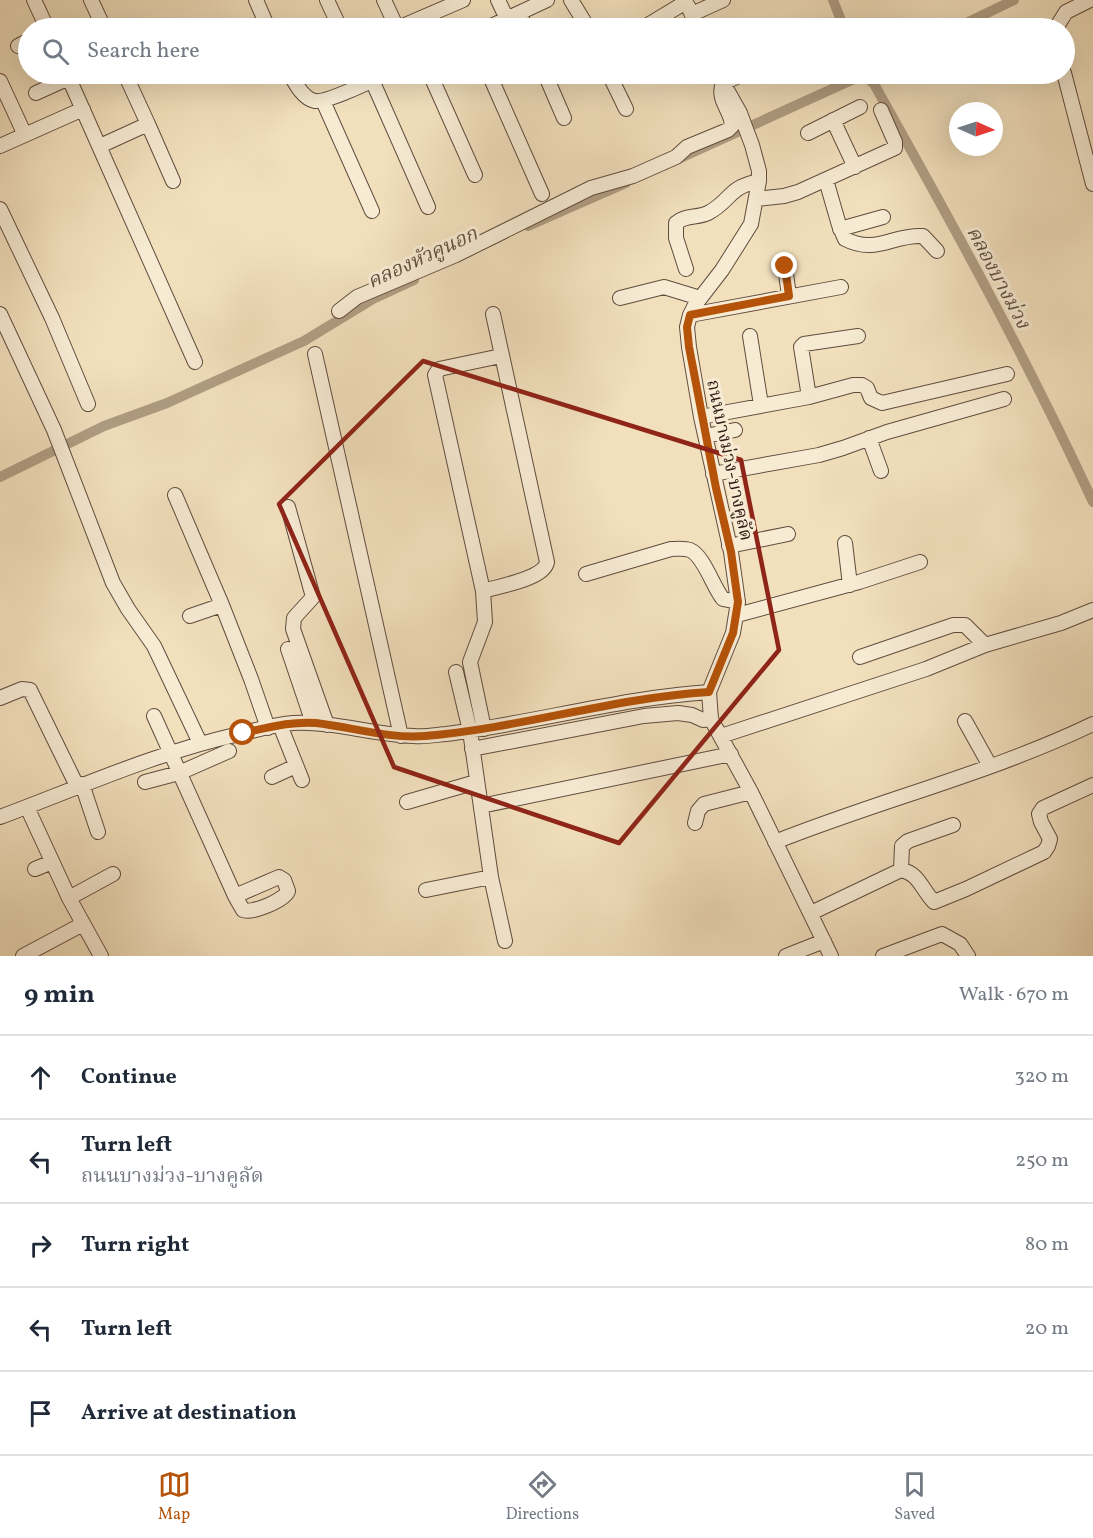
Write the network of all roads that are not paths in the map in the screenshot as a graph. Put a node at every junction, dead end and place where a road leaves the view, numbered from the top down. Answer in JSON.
{"nodes":[{"id":1,"x":34,"y":0,"type":"edge"},
{"id":2,"x":91,"y":0,"type":"edge"},
{"id":3,"x":256,"y":0,"type":"edge"},
{"id":4,"x":327,"y":0,"type":"edge"},
{"id":5,"x":384,"y":0,"type":"edge"},
{"id":6,"x":463,"y":0,"type":"edge"},
{"id":7,"x":498,"y":0,"type":"edge"},
{"id":8,"x":547,"y":0,"type":"edge"},
{"id":9,"x":571,"y":0,"type":"edge"},
{"id":10,"x":723,"y":0,"type":"edge"},
{"id":11,"x":1090,"y":0,"type":"edge"},
{"id":12,"x":442,"y":4,"type":"edge"},
{"id":13,"x":688,"y":5,"type":"edge"},
{"id":14,"x":513,"y":16,"type":"junction"},
{"id":15,"x":42,"y":18,"type":"edge"},
{"id":16,"x":99,"y":18,"type":"edge"},
{"id":17,"x":264,"y":18,"type":"edge"},
{"id":18,"x":335,"y":18,"type":"edge"},
{"id":19,"x":393,"y":18,"type":"edge"},
{"id":20,"x":416,"y":18,"type":"edge"},
{"id":21,"x":509,"y":18,"type":"edge"},
{"id":22,"x":583,"y":18,"type":"edge"},
{"id":23,"x":663,"y":18,"type":"edge"},
{"id":24,"x":1062,"y":18,"type":"edge"},
{"id":25,"x":0,"y":81,"type":"edge"},
{"id":26,"x":53,"y":84,"type":"edge"},
{"id":27,"x":72,"y":84,"type":"edge"},
{"id":28,"x":129,"y":84,"type":"edge"},
{"id":29,"x":300,"y":84,"type":"edge"},
{"id":30,"x":363,"y":84,"type":"edge"},
{"id":31,"x":374,"y":84,"type":"edge"},
{"id":32,"x":434,"y":84,"type":"edge"},
{"id":33,"x":494,"y":84,"type":"edge"},
{"id":34,"x":549,"y":84,"type":"edge"},
{"id":35,"x":614,"y":84,"type":"edge"},
{"id":36,"x":721,"y":84,"type":"edge"},
{"id":37,"x":724,"y":84,"type":"edge"},
{"id":38,"x":1068,"y":84,"type":"edge"},
{"id":39,"x":36,"y":93,"type":"dead end"},
{"id":40,"x":323,"y":101,"type":"junction"},
{"id":41,"x":860,"y":106,"type":"dead end"},
{"id":42,"x":83,"y":109,"type":"junction"},
{"id":43,"x":626,"y":110,"type":"dead end"},
{"id":44,"x":881,"y":110,"type":"dead end"},
{"id":45,"x":564,"y":118,"type":"dead end"},
{"id":46,"x":832,"y":120,"type":"junction"},
{"id":47,"x":148,"y":124,"type":"junction"},
{"id":48,"x":24,"y":133,"type":"junction"},
{"id":49,"x":808,"y":133,"type":"dead end"},
{"id":50,"x":0,"y":146,"type":"edge"},
{"id":51,"x":99,"y":146,"type":"junction"},
{"id":52,"x":855,"y":167,"type":"junction"},
{"id":53,"x":475,"y":175,"type":"dead end"},
{"id":54,"x":826,"y":180,"type":"junction"},
{"id":55,"x":173,"y":181,"type":"dead end"},
{"id":56,"x":759,"y":181,"type":"junction"},
{"id":57,"x":1093,"y":184,"type":"edge"},
{"id":58,"x":543,"y":194,"type":"dead end"},
{"id":59,"x":756,"y":199,"type":"junction"},
{"id":60,"x":428,"y":207,"type":"dead end"},
{"id":61,"x":0,"y":209,"type":"edge"},
{"id":62,"x":372,"y":211,"type":"dead end"},
{"id":63,"x":883,"y":217,"type":"dead end"},
{"id":64,"x":840,"y":229,"type":"junction"},
{"id":65,"x":937,"y":251,"type":"dead end"},
{"id":66,"x":785,"y":266,"type":"dead end"},
{"id":67,"x":687,"y":269,"type":"dead end"},
{"id":68,"x":841,"y":287,"type":"dead end"},
{"id":69,"x":789,"y":296,"type":"junction"},
{"id":70,"x":620,"y":298,"type":"dead end"},
{"id":71,"x":700,"y":298,"type":"junction"},
{"id":72,"x":339,"y":311,"type":"dead end"},
{"id":73,"x":0,"y":314,"type":"edge"},
{"id":74,"x":493,"y":314,"type":"dead end"},
{"id":75,"x":690,"y":315,"type":"junction"},
{"id":76,"x":750,"y":336,"type":"dead end"},
{"id":77,"x":858,"y":336,"type":"dead end"},
{"id":78,"x":315,"y":354,"type":"dead end"},
{"id":79,"x":501,"y":356,"type":"junction"},
{"id":80,"x":195,"y":362,"type":"dead end"},
{"id":81,"x":1007,"y":374,"type":"dead end"},
{"id":82,"x":809,"y":397,"type":"junction"},
{"id":83,"x":1004,"y":399,"type":"dead end"},
{"id":84,"x":88,"y":404,"type":"dead end"},
{"id":85,"x":761,"y":405,"type":"junction"},
{"id":86,"x":701,"y":417,"type":"junction"},
{"id":87,"x":735,"y":430,"type":"dead end"},
{"id":88,"x":706,"y":436,"type":"junction"},
{"id":89,"x":869,"y":438,"type":"junction"},
{"id":90,"x":881,"y":471,"type":"dead end"},
{"id":91,"x":713,"y":474,"type":"junction"},
{"id":92,"x":175,"y":495,"type":"dead end"},
{"id":93,"x":288,"y":507,"type":"dead end"},
{"id":94,"x":788,"y":534,"type":"dead end"},
{"id":95,"x":845,"y":543,"type":"dead end"},
{"id":96,"x":729,"y":546,"type":"junction"},
{"id":97,"x":920,"y":562,"type":"dead end"},
{"id":98,"x":586,"y":574,"type":"dead end"},
{"id":99,"x":850,"y":585,"type":"junction"},
{"id":100,"x":483,"y":591,"type":"junction"},
{"id":101,"x":222,"y":605,"type":"junction"},
{"id":102,"x":737,"y":609,"type":"junction"},
{"id":103,"x":1093,"y":610,"type":"edge"},
{"id":104,"x":190,"y":616,"type":"dead end"},
{"id":105,"x":985,"y":645,"type":"junction"},
{"id":106,"x":288,"y":649,"type":"dead end"},
{"id":107,"x":860,"y":657,"type":"dead end"},
{"id":108,"x":456,"y":672,"type":"dead end"},
{"id":109,"x":709,"y":692,"type":"junction"},
{"id":110,"x":0,"y":698,"type":"edge"},
{"id":111,"x":154,"y":716,"type":"dead end"},
{"id":112,"x":711,"y":719,"type":"junction"},
{"id":113,"x":965,"y":721,"type":"dead end"},
{"id":114,"x":320,"y":724,"type":"junction"},
{"id":115,"x":1093,"y":724,"type":"edge"},
{"id":116,"x":274,"y":727,"type":"junction"},
{"id":117,"x":484,"y":729,"type":"junction"},
{"id":118,"x":470,"y":731,"type":"junction"},
{"id":119,"x":401,"y":736,"type":"junction"},
{"id":120,"x":720,"y":736,"type":"junction"},
{"id":121,"x":200,"y":743,"type":"junction"},
{"id":122,"x":472,"y":749,"type":"junction"},
{"id":123,"x":229,"y":751,"type":"dead end"},
{"id":124,"x":170,"y":752,"type":"junction"},
{"id":125,"x":731,"y":754,"type":"junction"},
{"id":126,"x":296,"y":766,"type":"junction"},
{"id":127,"x":990,"y":766,"type":"junction"},
{"id":128,"x":179,"y":773,"type":"junction"},
{"id":129,"x":272,"y":777,"type":"dead end"},
{"id":130,"x":302,"y":780,"type":"dead end"},
{"id":131,"x":145,"y":782,"type":"dead end"},
{"id":132,"x":476,"y":782,"type":"junction"},
{"id":133,"x":79,"y":785,"type":"junction"},
{"id":134,"x":1093,"y":785,"type":"edge"},
{"id":135,"x":751,"y":792,"type":"junction"},
{"id":136,"x":408,"y":802,"type":"dead end"},
{"id":137,"x":481,"y":806,"type":"junction"},
{"id":138,"x":27,"y":807,"type":"junction"},
{"id":139,"x":0,"y":817,"type":"edge"},
{"id":140,"x":695,"y":823,"type":"dead end"},
{"id":141,"x":953,"y":825,"type":"dead end"},
{"id":142,"x":98,"y":832,"type":"dead end"},
{"id":143,"x":776,"y":842,"type":"junction"},
{"id":144,"x":52,"y":862,"type":"junction"},
{"id":145,"x":35,"y":869,"type":"dead end"},
{"id":146,"x":901,"y":870,"type":"junction"},
{"id":147,"x":113,"y":874,"type":"dead end"},
{"id":148,"x":491,"y":878,"type":"junction"},
{"id":149,"x":426,"y":890,"type":"dead end"},
{"id":150,"x":236,"y":896,"type":"dead end"},
{"id":151,"x":69,"y":898,"type":"junction"},
{"id":152,"x":811,"y":913,"type":"junction"},
{"id":153,"x":83,"y":924,"type":"junction"},
{"id":154,"x":505,"y":941,"type":"dead end"},
{"id":155,"x":824,"y":941,"type":"junction"},
{"id":156,"x":23,"y":956,"type":"edge"},
{"id":157,"x":101,"y":956,"type":"edge"},
{"id":158,"x":786,"y":956,"type":"edge"},
{"id":159,"x":831,"y":956,"type":"edge"},
{"id":160,"x":883,"y":956,"type":"edge"},
{"id":161,"x":968,"y":956,"type":"edge"}],
"edges":[{"from":1,"to":15,"type":"street"},
{"from":2,"to":16,"type":"street"},
{"from":3,"to":17,"type":"street"},
{"from":4,"to":18,"type":"street"},
{"from":5,"to":19,"type":"street"},
{"from":6,"to":12,"type":"street"},
{"from":7,"to":14,"type":"street"},
{"from":8,"to":14,"type":"street"},
{"from":9,"to":22,"type":"street"},
{"from":10,"to":13,"type":"street"},
{"from":11,"to":24,"type":"street"},
{"from":12,"to":20,"type":"street"},
{"from":13,"to":23,"type":"street"},
{"from":14,"to":21,"type":"street"},
{"from":25,"to":48,"type":"street"},
{"from":26,"to":39,"type":"street"},
{"from":27,"to":42,"type":"street"},
{"from":28,"to":47,"type":"street"},
{"from":29,"to":40,"type":"street"},
{"from":30,"to":40,"type":"street"},
{"from":31,"to":60,"type":"street"},
{"from":32,"to":53,"type":"street"},
{"from":33,"to":58,"type":"street"},
{"from":34,"to":45,"type":"street"},
{"from":35,"to":43,"type":"street"},
{"from":36,"to":72,"type":"street"},
{"from":37,"to":56,"type":"street","name":"ถนนบางม่วง-บางคูลัด"},
{"from":38,"to":57,"type":"street"},
{"from":40,"to":62,"type":"street"},
{"from":41,"to":46,"type":"street"},
{"from":42,"to":48,"type":"street"},
{"from":42,"to":51,"type":"street"},
{"from":44,"to":52,"type":"street"},
{"from":46,"to":49,"type":"street"},
{"from":46,"to":52,"type":"street"},
{"from":47,"to":51,"type":"street"},
{"from":47,"to":55,"type":"street"},
{"from":48,"to":50,"type":"street"},
{"from":51,"to":80,"type":"street"},
{"from":52,"to":54,"type":"street"},
{"from":54,"to":59,"type":"street"},
{"from":54,"to":64,"type":"street"},
{"from":56,"to":59,"type":"street","name":"ถนนบางม่วง-บางคูลัด"},
{"from":56,"to":67,"type":"street"},
{"from":59,"to":71,"type":"street","name":"ถนนบางม่วง-บางคูลัด"},
{"from":61,"to":84,"type":"street"},
{"from":63,"to":64,"type":"street"},
{"from":64,"to":65,"type":"street"},
{"from":66,"to":69,"type":"street"},
{"from":68,"to":69,"type":"street"},
{"from":69,"to":75,"type":"street"},
{"from":70,"to":71,"type":"street"},
{"from":71,"to":75,"type":"street","name":"ถนนบางม่วง-บางคูลัด"},
{"from":73,"to":121,"type":"street"},
{"from":74,"to":79,"type":"street"},
{"from":75,"to":86,"type":"street","name":"ถนนบางม่วง-บางคูลัด"},
{"from":76,"to":85,"type":"street"},
{"from":77,"to":82,"type":"street"},
{"from":78,"to":119,"type":"street"},
{"from":79,"to":100,"type":"street"},
{"from":79,"to":100,"type":"street"},
{"from":81,"to":82,"type":"street"},
{"from":82,"to":85,"type":"street"},
{"from":83,"to":89,"type":"street"},
{"from":85,"to":86,"type":"street"},
{"from":86,"to":88,"type":"street","name":"ถนนบางม่วง-บางคูลัด"},
{"from":87,"to":88,"type":"street"},
{"from":88,"to":91,"type":"street","name":"ถนนบางม่วง-บางคูลัด"},
{"from":89,"to":90,"type":"street"},
{"from":89,"to":91,"type":"street"},
{"from":91,"to":96,"type":"street","name":"ถนนบางม่วง-บางคูลัด"},
{"from":92,"to":101,"type":"street"},
{"from":93,"to":114,"type":"street"},
{"from":94,"to":96,"type":"street"},
{"from":95,"to":99,"type":"street"},
{"from":96,"to":102,"type":"street","name":"ถนนบางม่วง-บางคูลัด"},
{"from":97,"to":99,"type":"street"},
{"from":98,"to":102,"type":"street"},
{"from":99,"to":102,"type":"street"},
{"from":100,"to":117,"type":"street"},
{"from":101,"to":104,"type":"street"},
{"from":101,"to":116,"type":"street"},
{"from":102,"to":109,"type":"street","name":"ถนนบางม่วง-บางคูลัด"},
{"from":103,"to":105,"type":"street"},
{"from":105,"to":107,"type":"street"},
{"from":105,"to":120,"type":"street"},
{"from":106,"to":114,"type":"street"},
{"from":108,"to":118,"type":"street"},
{"from":109,"to":112,"type":"street","name":"ถนนบางม่วง-บางคูลัด"},
{"from":109,"to":117,"type":"street"},
{"from":110,"to":133,"type":"street"},
{"from":111,"to":124,"type":"street"},
{"from":112,"to":120,"type":"street","name":"ถนนบางม่วง-บางคูลัด"},
{"from":112,"to":122,"type":"street"},
{"from":113,"to":127,"type":"street"},
{"from":114,"to":116,"type":"street"},
{"from":114,"to":119,"type":"street"},
{"from":115,"to":127,"type":"street"},
{"from":116,"to":121,"type":"street"},
{"from":116,"to":126,"type":"street"},
{"from":117,"to":118,"type":"street"},
{"from":118,"to":119,"type":"street"},
{"from":118,"to":122,"type":"street"},
{"from":120,"to":125,"type":"street","name":"ถนนบางม่วง-บางคูลัด"},
{"from":121,"to":124,"type":"street"},
{"from":122,"to":132,"type":"street"},
{"from":123,"to":128,"type":"street"},
{"from":124,"to":128,"type":"street"},
{"from":124,"to":133,"type":"street"},
{"from":125,"to":135,"type":"street","name":"ถนนบางม่วง-บางคูลัด"},
{"from":125,"to":137,"type":"street"},
{"from":126,"to":129,"type":"street"},
{"from":126,"to":130,"type":"street"},
{"from":127,"to":143,"type":"street"},
{"from":128,"to":131,"type":"street"},
{"from":128,"to":150,"type":"street"},
{"from":132,"to":136,"type":"street"},
{"from":132,"to":137,"type":"street"},
{"from":133,"to":138,"type":"street"},
{"from":133,"to":142,"type":"street"},
{"from":134,"to":146,"type":"street"},
{"from":135,"to":140,"type":"street"},
{"from":135,"to":143,"type":"street","name":"ถนนบางม่วง-บางคูลัด"},
{"from":137,"to":148,"type":"street"},
{"from":138,"to":139,"type":"street"},
{"from":138,"to":144,"type":"street"},
{"from":141,"to":146,"type":"street"},
{"from":143,"to":152,"type":"street","name":"ถนนบางม่วง-บางคูลัด"},
{"from":144,"to":145,"type":"street"},
{"from":144,"to":151,"type":"street"},
{"from":146,"to":152,"type":"street"},
{"from":147,"to":151,"type":"street"},
{"from":148,"to":149,"type":"street"},
{"from":148,"to":154,"type":"street"},
{"from":151,"to":153,"type":"street"},
{"from":152,"to":155,"type":"street","name":"ถนนบางม่วง-บางคูลัด"},
{"from":153,"to":156,"type":"street"},
{"from":153,"to":157,"type":"street"},
{"from":155,"to":158,"type":"street"},
{"from":155,"to":159,"type":"street","name":"ถนนบางม่วง-บางคูลัด"},
{"from":160,"to":161,"type":"street"}]}
